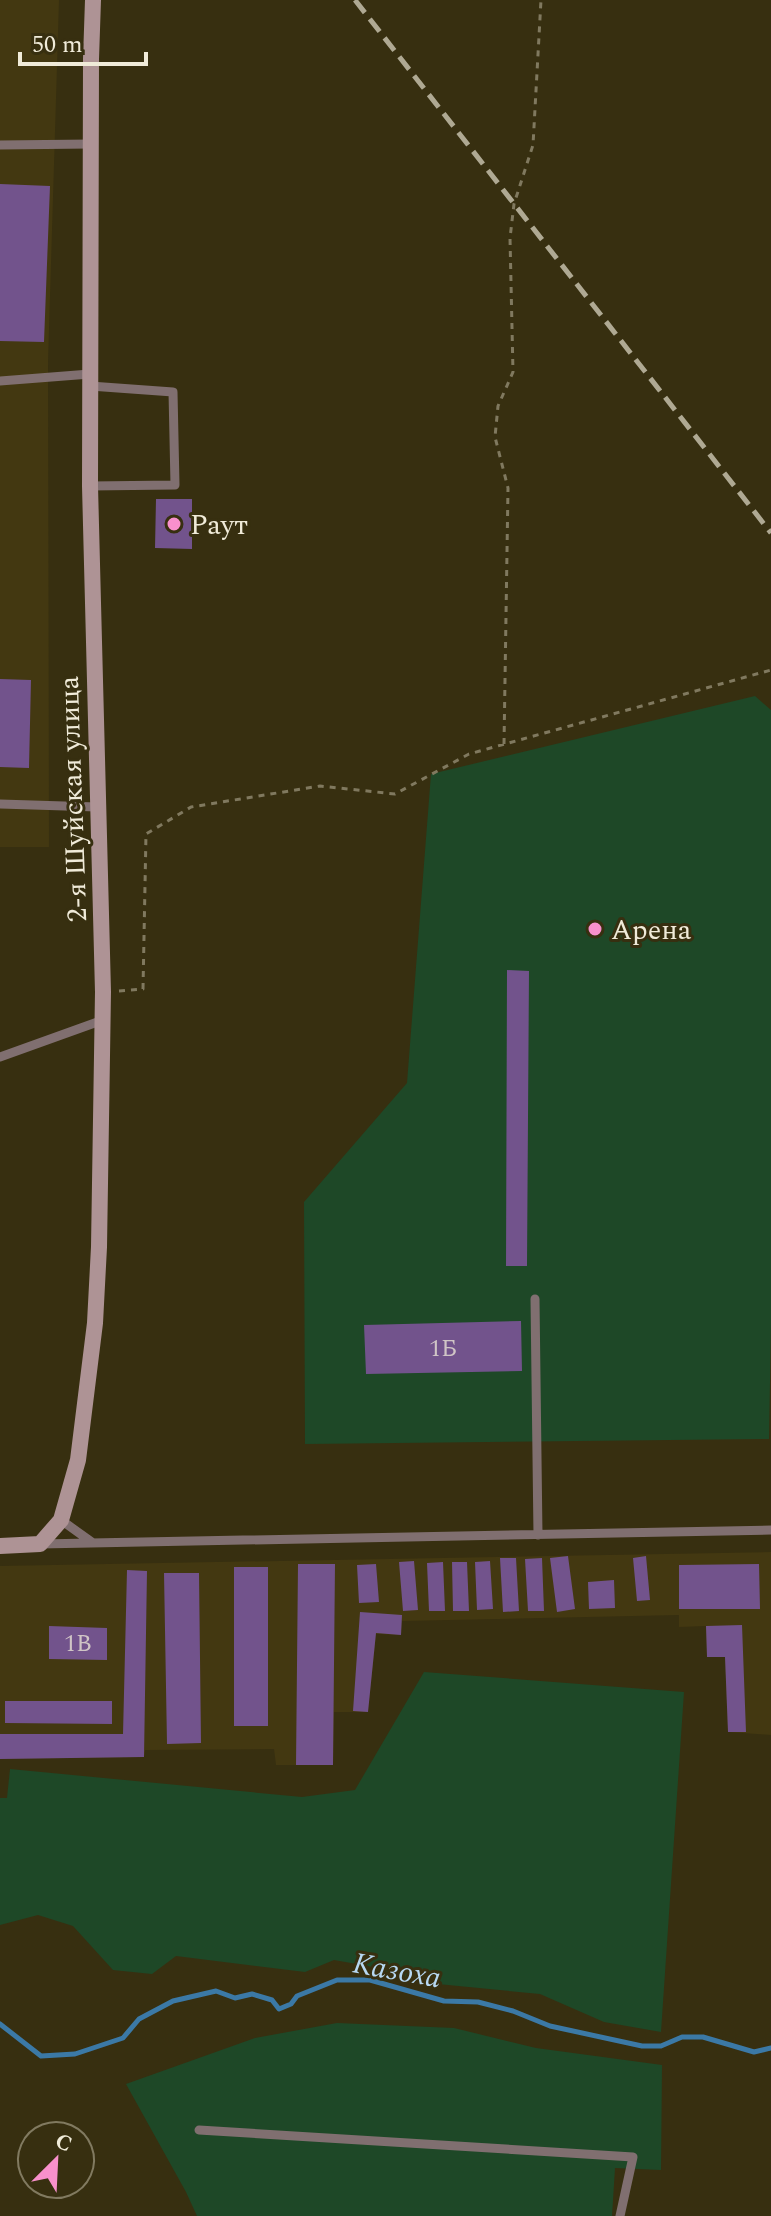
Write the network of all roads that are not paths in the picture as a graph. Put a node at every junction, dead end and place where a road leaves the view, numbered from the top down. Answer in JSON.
{"nodes":[{"id":1,"x":93,"y":0,"type":"edge"},
{"id":2,"x":91,"y":144,"type":"junction"},
{"id":3,"x":0,"y":145,"type":"edge"},
{"id":4,"x":90,"y":380,"type":"junction"},
{"id":5,"x":0,"y":381,"type":"edge"},
{"id":6,"x":90,"y":486,"type":"junction"},
{"id":7,"x":0,"y":804,"type":"edge"},
{"id":8,"x":97,"y":807,"type":"junction"},
{"id":9,"x":103,"y":1020,"type":"junction"},
{"id":10,"x":0,"y":1057,"type":"edge"},
{"id":11,"x":535,"y":1299,"type":"dead end"},
{"id":12,"x":61,"y":1520,"type":"junction"},
{"id":13,"x":771,"y":1530,"type":"edge"},
{"id":14,"x":538,"y":1535,"type":"junction"},
{"id":15,"x":93,"y":1543,"type":"junction"},
{"id":16,"x":40,"y":1544,"type":"junction"},
{"id":17,"x":0,"y":1546,"type":"edge"},
{"id":18,"x":199,"y":2130,"type":"dead end"},
{"id":19,"x":620,"y":2216,"type":"edge"}],
"edges":[{"from":1,"to":2,"type":"street","name":"2-я Шуйская улица"},
{"from":2,"to":3,"type":"lane"},
{"from":2,"to":4,"type":"street","name":"2-я Шуйская улица"},
{"from":4,"to":5,"type":"lane"},
{"from":4,"to":6,"type":"street","name":"2-я Шуйская улица"},
{"from":4,"to":6,"type":"lane"},
{"from":6,"to":8,"type":"street","name":"2-я Шуйская улица"},
{"from":7,"to":8,"type":"lane"},
{"from":8,"to":9,"type":"street","name":"2-я Шуйская улица"},
{"from":9,"to":10,"type":"lane"},
{"from":9,"to":12,"type":"street","name":"2-я Шуйская улица"},
{"from":11,"to":14,"type":"lane"},
{"from":12,"to":15,"type":"lane"},
{"from":12,"to":16,"type":"street","name":"2-я Шуйская улица"},
{"from":13,"to":14,"type":"lane"},
{"from":14,"to":15,"type":"lane"},
{"from":15,"to":16,"type":"lane"},
{"from":16,"to":17,"type":"street"},
{"from":18,"to":19,"type":"lane"}]}
